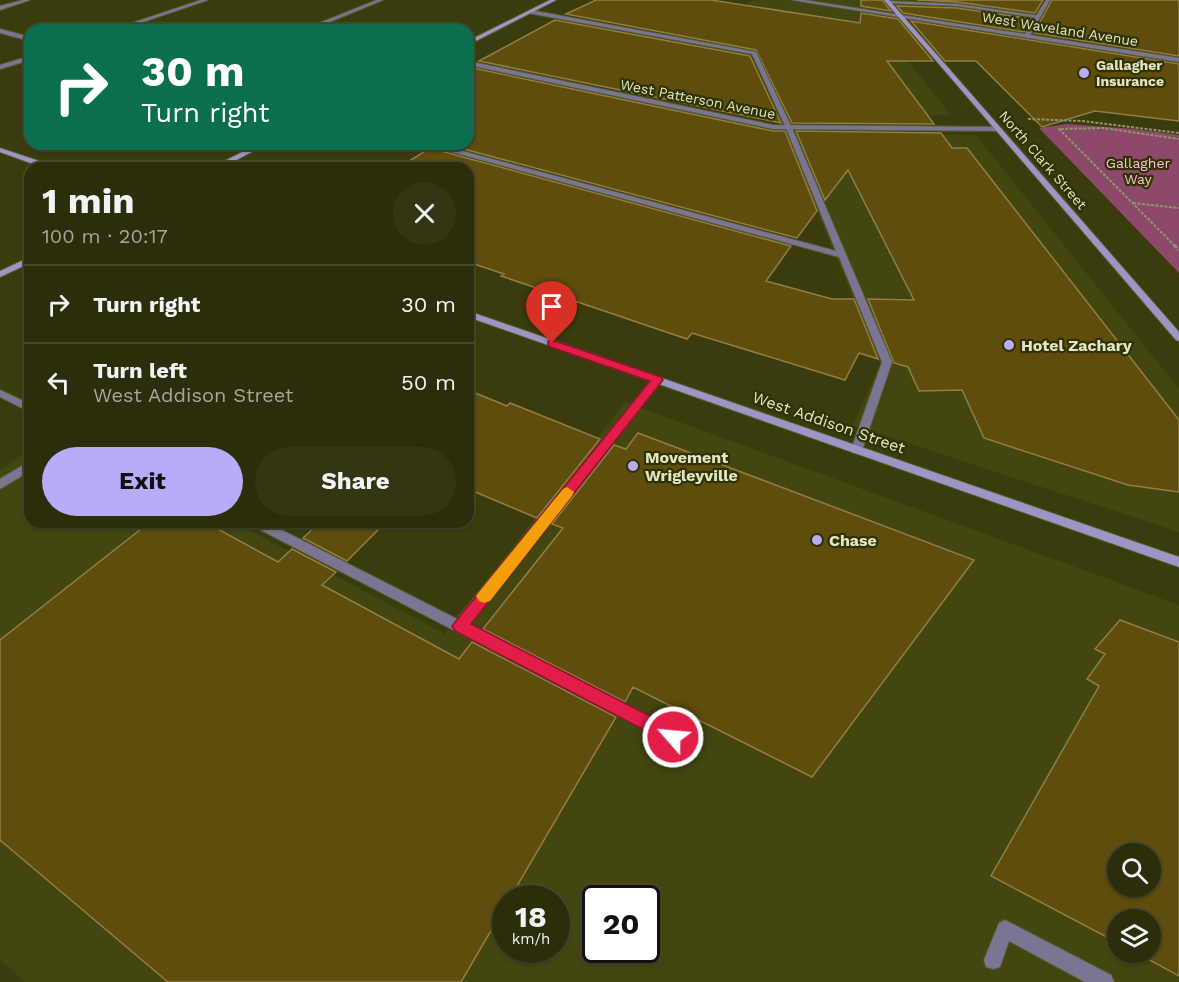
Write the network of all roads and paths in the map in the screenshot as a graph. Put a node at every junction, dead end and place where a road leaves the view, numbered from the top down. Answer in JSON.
{"nodes":[{"id":1,"x":28,"y":0,"type":"edge"},
{"id":2,"x":206,"y":0,"type":"edge"},
{"id":3,"x":381,"y":0,"type":"edge"},
{"id":4,"x":554,"y":0,"type":"edge"},
{"id":5,"x":794,"y":0,"type":"edge"},
{"id":6,"x":1048,"y":0,"type":"edge"},
{"id":7,"x":887,"y":1,"type":"edge"},
{"id":8,"x":0,"y":8,"type":"edge"},
{"id":9,"x":530,"y":12,"type":"junction"},
{"id":10,"x":901,"y":16,"type":"junction"},
{"id":11,"x":1038,"y":16,"type":"junction"},
{"id":12,"x":132,"y":24,"type":"edge"},
{"id":13,"x":320,"y":24,"type":"edge"},
{"id":14,"x":0,"y":31,"type":"edge"},
{"id":15,"x":1027,"y":36,"type":"junction"},
{"id":16,"x":24,"y":37,"type":"edge"},
{"id":17,"x":474,"y":40,"type":"edge"},
{"id":18,"x":24,"y":60,"type":"edge"},
{"id":19,"x":1179,"y":60,"type":"edge"},
{"id":20,"x":474,"y":64,"type":"edge"},
{"id":21,"x":0,"y":67,"type":"edge"},
{"id":22,"x":1024,"y":119,"type":"dead end"},
{"id":23,"x":789,"y":128,"type":"junction"},
{"id":24,"x":999,"y":129,"type":"junction"},
{"id":25,"x":1179,"y":133,"type":"edge"},
{"id":26,"x":1179,"y":139,"type":"edge"},
{"id":27,"x":0,"y":150,"type":"edge"},
{"id":28,"x":252,"y":150,"type":"edge"},
{"id":29,"x":450,"y":150,"type":"edge"},
{"id":30,"x":34,"y":162,"type":"edge"},
{"id":31,"x":227,"y":162,"type":"edge"},
{"id":32,"x":1132,"y":203,"type":"junction"},
{"id":33,"x":1179,"y":208,"type":"edge"},
{"id":34,"x":1179,"y":250,"type":"edge"},
{"id":35,"x":842,"y":255,"type":"junction"},
{"id":36,"x":24,"y":263,"type":"edge"},
{"id":37,"x":0,"y":274,"type":"edge"},
{"id":38,"x":474,"y":316,"type":"edge"},
{"id":39,"x":1179,"y":338,"type":"edge"},
{"id":40,"x":657,"y":380,"type":"junction"},
{"id":41,"x":0,"y":393,"type":"edge"},
{"id":42,"x":24,"y":405,"type":"edge"},
{"id":43,"x":857,"y":450,"type":"junction"},
{"id":44,"x":24,"y":469,"type":"edge"},
{"id":45,"x":0,"y":485,"type":"edge"},
{"id":46,"x":267,"y":528,"type":"edge"},
{"id":47,"x":1179,"y":562,"type":"edge"},
{"id":48,"x":460,"y":626,"type":"junction"},
{"id":49,"x":673,"y":737,"type":"dead end"},
{"id":50,"x":993,"y":960,"type":"dead end"},
{"id":51,"x":1104,"y":982,"type":"edge"}],
"edges":[{"from":1,"to":8,"type":"street"},
{"from":2,"to":12,"type":"street"},
{"from":3,"to":13,"type":"street"},
{"from":4,"to":9,"type":"street"},
{"from":5,"to":10,"type":"street","name":"West Waveland Avenue"},
{"from":6,"to":11,"type":"street"},
{"from":7,"to":10,"type":"street","name":"North Clark Street"},
{"from":7,"to":11,"type":"street"},
{"from":9,"to":17,"type":"street"},
{"from":9,"to":23,"type":"street"},
{"from":10,"to":15,"type":"street","name":"West Waveland Avenue"},
{"from":10,"to":24,"type":"street","name":"North Clark Street"},
{"from":11,"to":15,"type":"street"},
{"from":14,"to":16,"type":"street"},
{"from":15,"to":19,"type":"street","name":"West Waveland Avenue"},
{"from":18,"to":21,"type":"street"},
{"from":20,"to":23,"type":"street","name":"West Patterson Avenue"},
{"from":22,"to":25,"type":"path"},
{"from":23,"to":24,"type":"street","name":"West Patterson Avenue"},
{"from":23,"to":35,"type":"street"},
{"from":24,"to":39,"type":"street","name":"North Clark Street"},
{"from":26,"to":32,"type":"path"},
{"from":27,"to":30,"type":"street"},
{"from":28,"to":31,"type":"street"},
{"from":29,"to":35,"type":"street"},
{"from":32,"to":33,"type":"path"},
{"from":32,"to":34,"type":"path"},
{"from":35,"to":43,"type":"street"},
{"from":36,"to":37,"type":"street"},
{"from":38,"to":40,"type":"street","name":"West Addison Street"},
{"from":40,"to":43,"type":"street","name":"West Addison Street"},
{"from":40,"to":48,"type":"street"},
{"from":41,"to":42,"type":"street"},
{"from":43,"to":47,"type":"street","name":"West Addison Street"},
{"from":44,"to":45,"type":"street"},
{"from":46,"to":48,"type":"street"},
{"from":48,"to":49,"type":"street"},
{"from":50,"to":51,"type":"street"}]}
